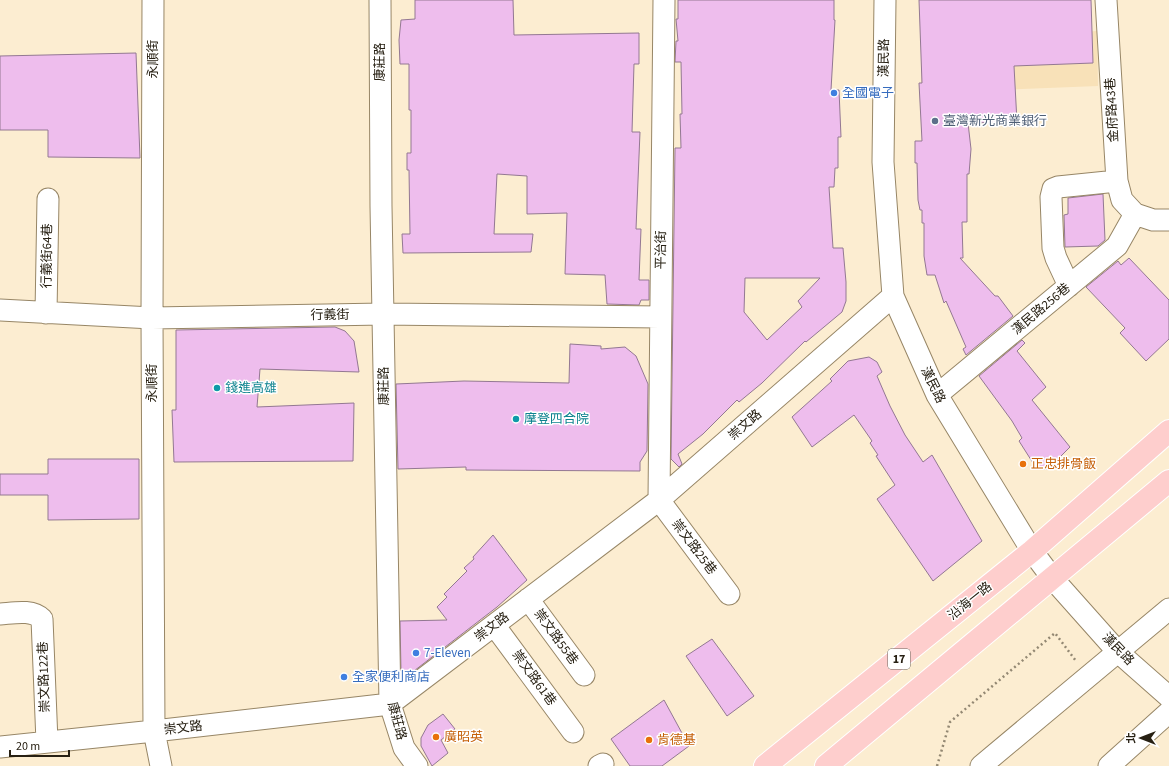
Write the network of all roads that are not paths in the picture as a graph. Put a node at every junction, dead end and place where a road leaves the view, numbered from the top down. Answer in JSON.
{"nodes":[{"id":1,"x":153,"y":0,"type":"edge"},
{"id":2,"x":380,"y":0,"type":"edge"},
{"id":3,"x":664,"y":0,"type":"edge"},
{"id":4,"x":885,"y":0,"type":"edge"},
{"id":5,"x":1106,"y":0,"type":"edge"},
{"id":6,"x":1116,"y":181,"type":"junction"},
{"id":7,"x":48,"y":199,"type":"dead end"},
{"id":8,"x":1134,"y":214,"type":"junction"},
{"id":9,"x":1169,"y":220,"type":"edge"},
{"id":10,"x":1069,"y":286,"type":"junction"},
{"id":11,"x":893,"y":296,"type":"junction"},
{"id":12,"x":0,"y":310,"type":"edge"},
{"id":13,"x":46,"y":313,"type":"junction"},
{"id":14,"x":382,"y":314,"type":"junction"},
{"id":15,"x":660,"y":317,"type":"junction"},
{"id":16,"x":152,"y":318,"type":"junction"},
{"id":17,"x":937,"y":395,"type":"junction"},
{"id":18,"x":1169,"y":431,"type":"edge"},
{"id":19,"x":1169,"y":481,"type":"edge"},
{"id":20,"x":659,"y":500,"type":"junction"},
{"id":21,"x":1032,"y":551,"type":"junction"},
{"id":22,"x":1053,"y":579,"type":"junction"},
{"id":23,"x":729,"y":594,"type":"dead end"},
{"id":24,"x":528,"y":599,"type":"junction"},
{"id":25,"x":1169,"y":609,"type":"edge"},
{"id":26,"x":0,"y":614,"type":"edge"},
{"id":27,"x":494,"y":624,"type":"junction"},
{"id":28,"x":1118,"y":652,"type":"junction"},
{"id":29,"x":584,"y":675,"type":"dead end"},
{"id":30,"x":1169,"y":697,"type":"edge"},
{"id":31,"x":390,"y":704,"type":"junction"},
{"id":32,"x":1169,"y":712,"type":"edge"},
{"id":33,"x":154,"y":731,"type":"junction"},
{"id":34,"x":573,"y":732,"type":"dead end"},
{"id":35,"x":47,"y":742,"type":"junction"},
{"id":36,"x":0,"y":747,"type":"edge"},
{"id":37,"x":161,"y":766,"type":"edge"},
{"id":38,"x":417,"y":766,"type":"edge"},
{"id":39,"x":765,"y":766,"type":"edge"},
{"id":40,"x":826,"y":766,"type":"edge"},
{"id":41,"x":981,"y":766,"type":"edge"},
{"id":42,"x":1109,"y":766,"type":"edge"}],
"edges":[{"from":1,"to":16,"type":"street","name":"永順街"},
{"from":2,"to":14,"type":"street","name":"康莊路"},
{"from":3,"to":15,"type":"street","name":"平治街"},
{"from":4,"to":11,"type":"street","name":"漢民路"},
{"from":5,"to":6,"type":"street","name":"金府路43巷"},
{"from":6,"to":8,"type":"street","name":"金府路43巷"},
{"from":6,"to":10,"type":"street"},
{"from":7,"to":13,"type":"street","name":"行義街64巷"},
{"from":8,"to":9,"type":"street"},
{"from":8,"to":10,"type":"street","name":"漢民路256巷"},
{"from":10,"to":17,"type":"street","name":"漢民路256巷"},
{"from":11,"to":17,"type":"street","name":"漢民路"},
{"from":11,"to":20,"type":"street","name":"崇文路"},
{"from":12,"to":13,"type":"street","name":"行義街"},
{"from":13,"to":16,"type":"street","name":"行義街"},
{"from":14,"to":15,"type":"street","name":"行義街"},
{"from":14,"to":16,"type":"street","name":"行義街"},
{"from":14,"to":31,"type":"street","name":"康莊路"},
{"from":15,"to":20,"type":"street","name":"平治街"},
{"from":16,"to":33,"type":"street","name":"永順街"},
{"from":17,"to":21,"type":"street","name":"漢民路"},
{"from":18,"to":21,"type":"main road","name":"沿海一路","number":"17"},
{"from":19,"to":22,"type":"main road"},
{"from":20,"to":23,"type":"street","name":"崇文路25巷"},
{"from":20,"to":24,"type":"street","name":"崇文路"},
{"from":21,"to":22,"type":"street","name":"漢民路"},
{"from":21,"to":39,"type":"main road","name":"沿海一路","number":"17"},
{"from":22,"to":28,"type":"street","name":"漢民路"},
{"from":22,"to":40,"type":"main road"},
{"from":24,"to":27,"type":"street","name":"崇文路"},
{"from":24,"to":29,"type":"street","name":"崇文路55巷"},
{"from":25,"to":28,"type":"street"},
{"from":26,"to":35,"type":"street","name":"崇文路122巷"},
{"from":27,"to":31,"type":"street","name":"崇文路"},
{"from":27,"to":34,"type":"street","name":"崇文路61巷"},
{"from":28,"to":30,"type":"street","name":"漢民路"},
{"from":28,"to":41,"type":"street"},
{"from":31,"to":33,"type":"street","name":"崇文路"},
{"from":31,"to":38,"type":"street","name":"康莊路"},
{"from":32,"to":42,"type":"street"},
{"from":33,"to":35,"type":"street","name":"崇文路"},
{"from":33,"to":37,"type":"street","name":"永順街"},
{"from":35,"to":36,"type":"street","name":"崇文路"}]}
